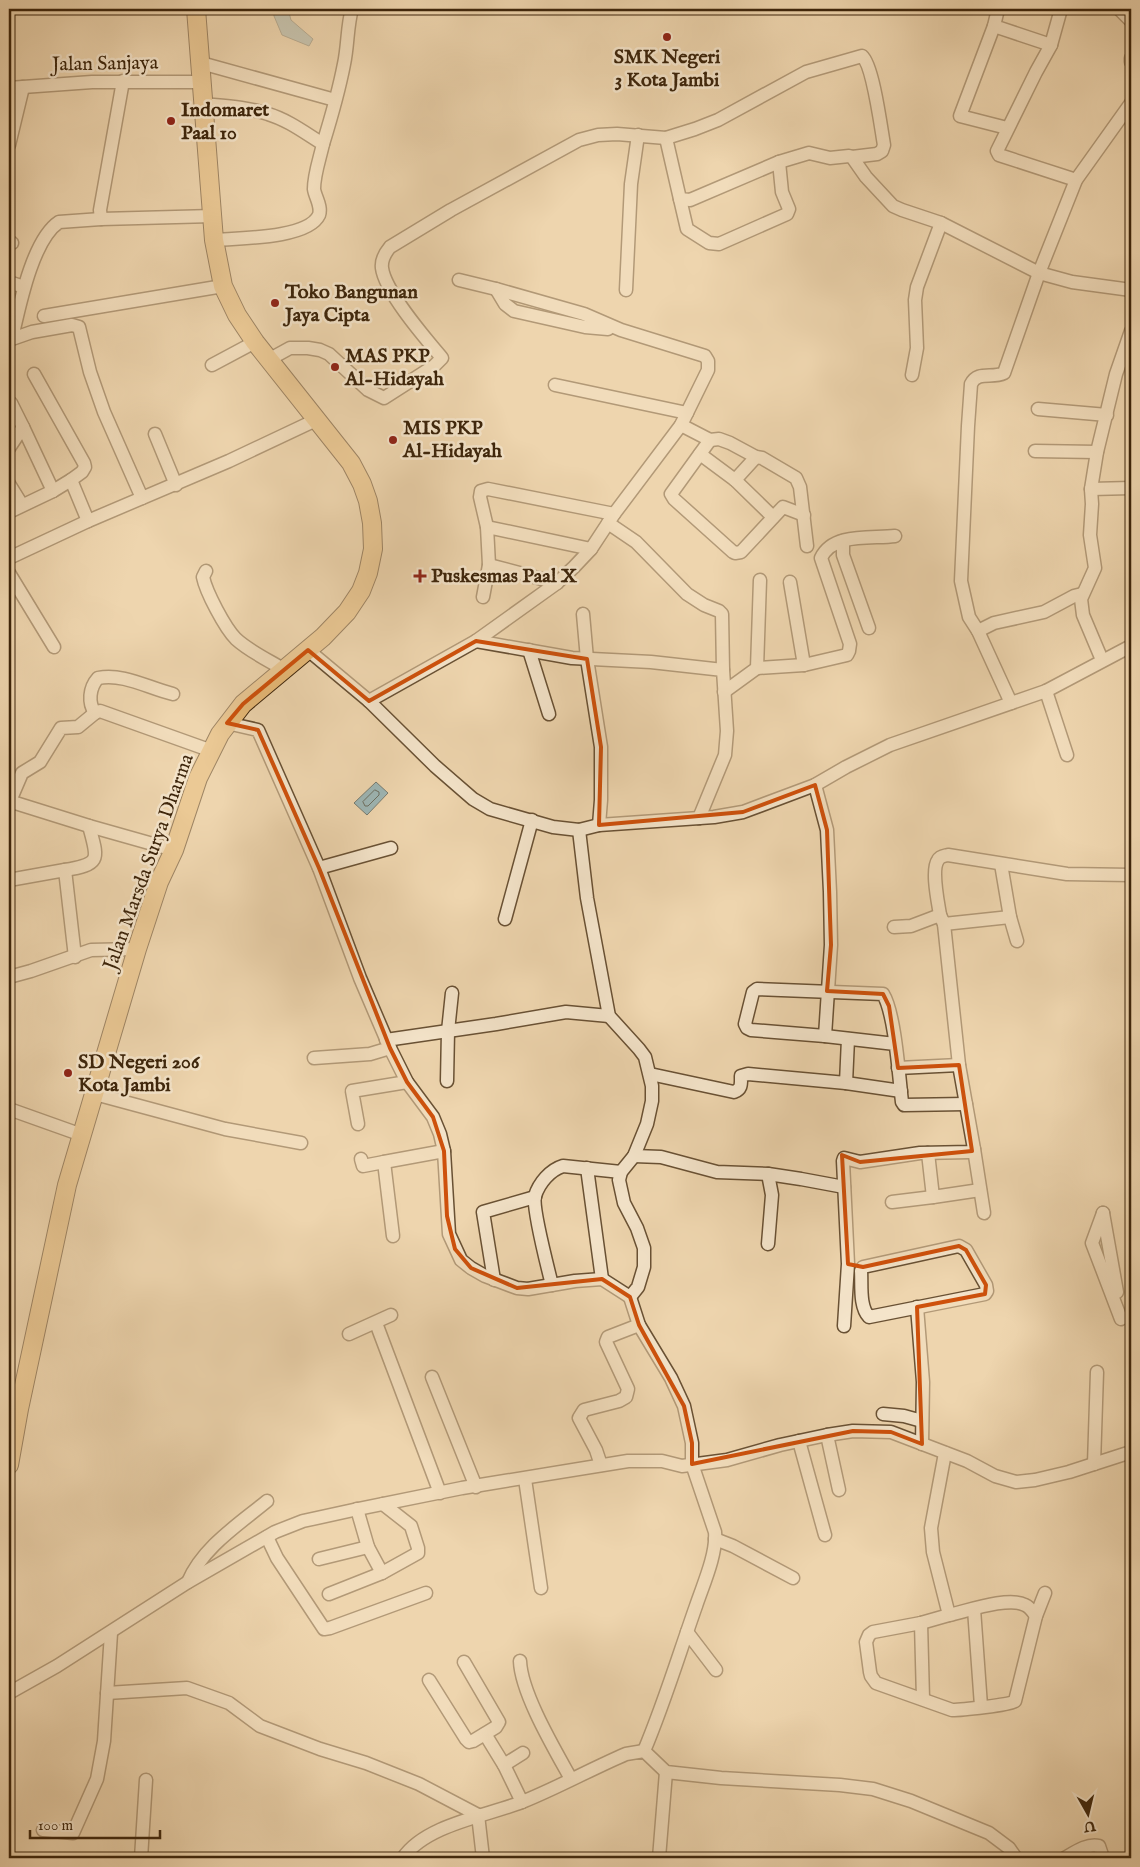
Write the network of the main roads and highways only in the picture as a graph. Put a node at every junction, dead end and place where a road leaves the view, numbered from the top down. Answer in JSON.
{"nodes":[{"id":1,"x":196,"y":9,"type":"edge"},
{"id":2,"x":9,"y":1465,"type":"edge"}],
"edges":[{"from":1,"to":2,"type":"highway","name":"Jalan Marsda Surya Dharma"}]}
